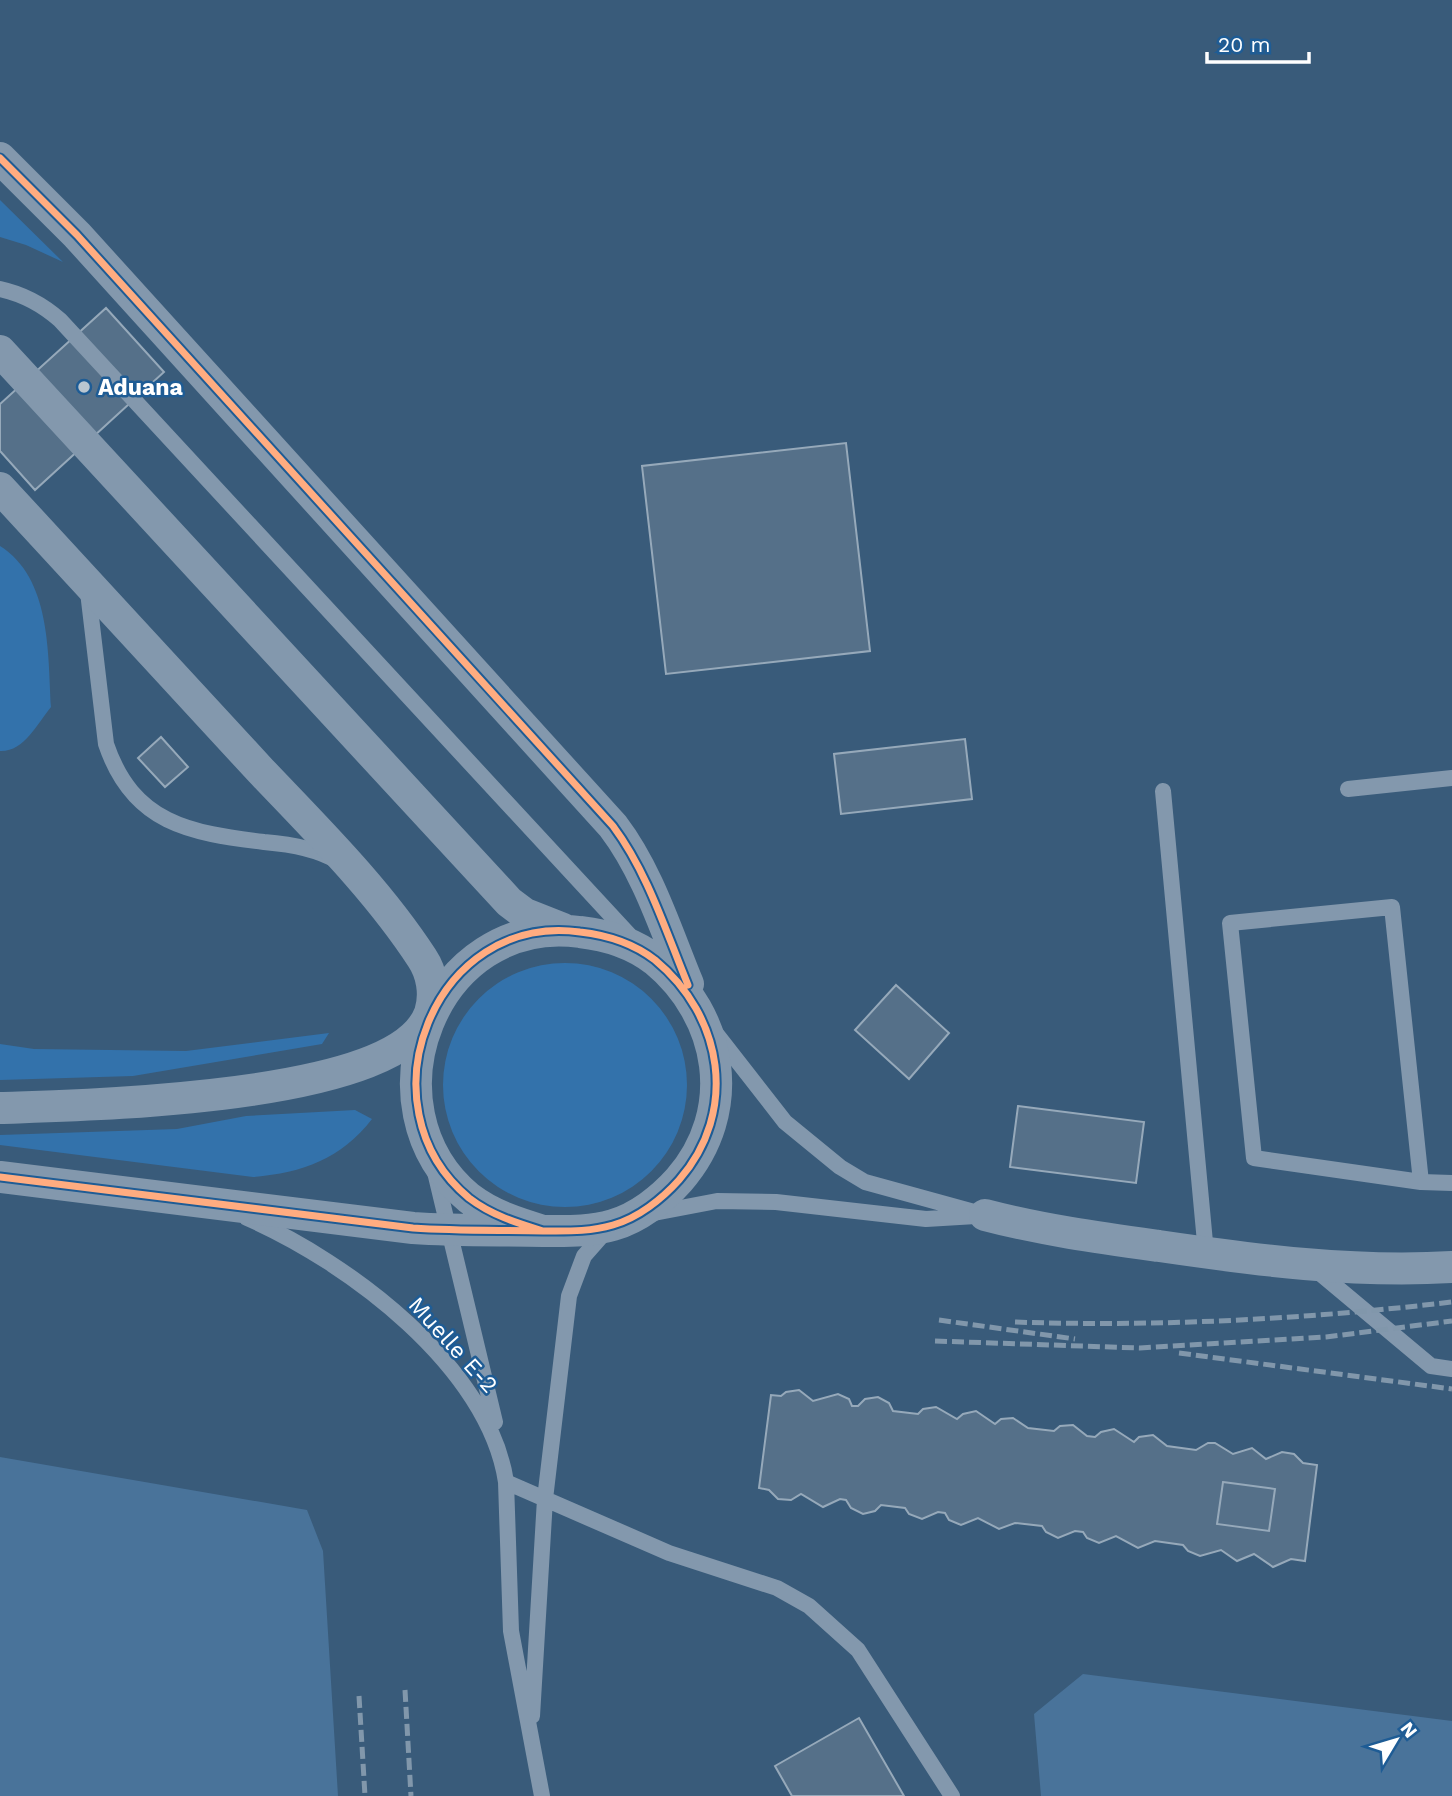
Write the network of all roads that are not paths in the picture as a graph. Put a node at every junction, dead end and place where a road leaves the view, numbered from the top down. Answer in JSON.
{"nodes":[{"id":1,"x":0,"y":158,"type":"edge"},
{"id":2,"x":0,"y":289,"type":"edge"},
{"id":3,"x":0,"y":351,"type":"edge"},
{"id":4,"x":0,"y":488,"type":"edge"},
{"id":5,"x":0,"y":508,"type":"edge"},
{"id":6,"x":36,"y":527,"type":"junction"},
{"id":7,"x":82,"y":577,"type":"junction"},
{"id":8,"x":1452,"y":778,"type":"edge"},
{"id":9,"x":1348,"y":789,"type":"dead end"},
{"id":10,"x":1163,"y":792,"type":"dead end"},
{"id":11,"x":357,"y":874,"type":"junction"},
{"id":12,"x":565,"y":930,"type":"junction"},
{"id":13,"x":645,"y":953,"type":"junction"},
{"id":14,"x":698,"y":1008,"type":"junction"},
{"id":15,"x":430,"y":1014,"type":"junction"},
{"id":16,"x":0,"y":1108,"type":"edge"},
{"id":17,"x":426,"y":1135,"type":"junction"},
{"id":18,"x":0,"y":1177,"type":"edge"},
{"id":19,"x":1421,"y":1182,"type":"junction"},
{"id":20,"x":1452,"y":1183,"type":"edge"},
{"id":21,"x":214,"y":1203,"type":"junction"},
{"id":22,"x":985,"y":1215,"type":"junction"},
{"id":23,"x":622,"y":1221,"type":"junction"},
{"id":24,"x":449,"y":1230,"type":"junction"},
{"id":25,"x":542,"y":1231,"type":"junction"},
{"id":26,"x":1206,"y":1253,"type":"junction"},
{"id":27,"x":1308,"y":1263,"type":"junction"},
{"id":28,"x":1452,"y":1267,"type":"edge"},
{"id":29,"x":1452,"y":1369,"type":"edge"},
{"id":30,"x":503,"y":1459,"type":"junction"},
{"id":31,"x":506,"y":1482,"type":"junction"},
{"id":32,"x":545,"y":1499,"type":"junction"},
{"id":33,"x":531,"y":1736,"type":"junction"},
{"id":34,"x":542,"y":1796,"type":"edge"},
{"id":35,"x":952,"y":1796,"type":"edge"}],
"edges":[{"from":1,"to":14,"type":"street"},
{"from":2,"to":13,"type":"lane"},
{"from":3,"to":12,"type":"street"},
{"from":4,"to":6,"type":"street"},
{"from":5,"to":6,"type":"street"},
{"from":6,"to":7,"type":"street"},
{"from":7,"to":11,"type":"street"},
{"from":7,"to":11,"type":"lane"},
{"from":8,"to":9,"type":"lane"},
{"from":10,"to":26,"type":"lane"},
{"from":11,"to":15,"type":"street"},
{"from":12,"to":13,"type":"street"},
{"from":12,"to":15,"type":"street"},
{"from":13,"to":14,"type":"street"},
{"from":14,"to":22,"type":"lane"},
{"from":14,"to":23,"type":"street"},
{"from":15,"to":16,"type":"street"},
{"from":15,"to":17,"type":"street"},
{"from":17,"to":24,"type":"lane"},
{"from":17,"to":25,"type":"street"},
{"from":18,"to":21,"type":"street"},
{"from":19,"to":19,"type":"lane"},
{"from":19,"to":20,"type":"lane"},
{"from":21,"to":24,"type":"street"},
{"from":21,"to":30,"type":"lane","name":"Muelle E-2"},
{"from":22,"to":23,"type":"lane"},
{"from":22,"to":26,"type":"street"},
{"from":23,"to":25,"type":"street"},
{"from":23,"to":32,"type":"lane","name":"Muelle E-2"},
{"from":24,"to":25,"type":"street"},
{"from":24,"to":30,"type":"lane"},
{"from":26,"to":27,"type":"street"},
{"from":27,"to":28,"type":"street"},
{"from":27,"to":29,"type":"lane"},
{"from":30,"to":31,"type":"lane","name":"Muelle E-2"},
{"from":31,"to":32,"type":"lane"},
{"from":31,"to":33,"type":"lane","name":"Muelle E-2"},
{"from":32,"to":33,"type":"lane","name":"Muelle E-2"},
{"from":32,"to":35,"type":"lane"},
{"from":33,"to":34,"type":"lane","name":"Muelle E-2"}]}
